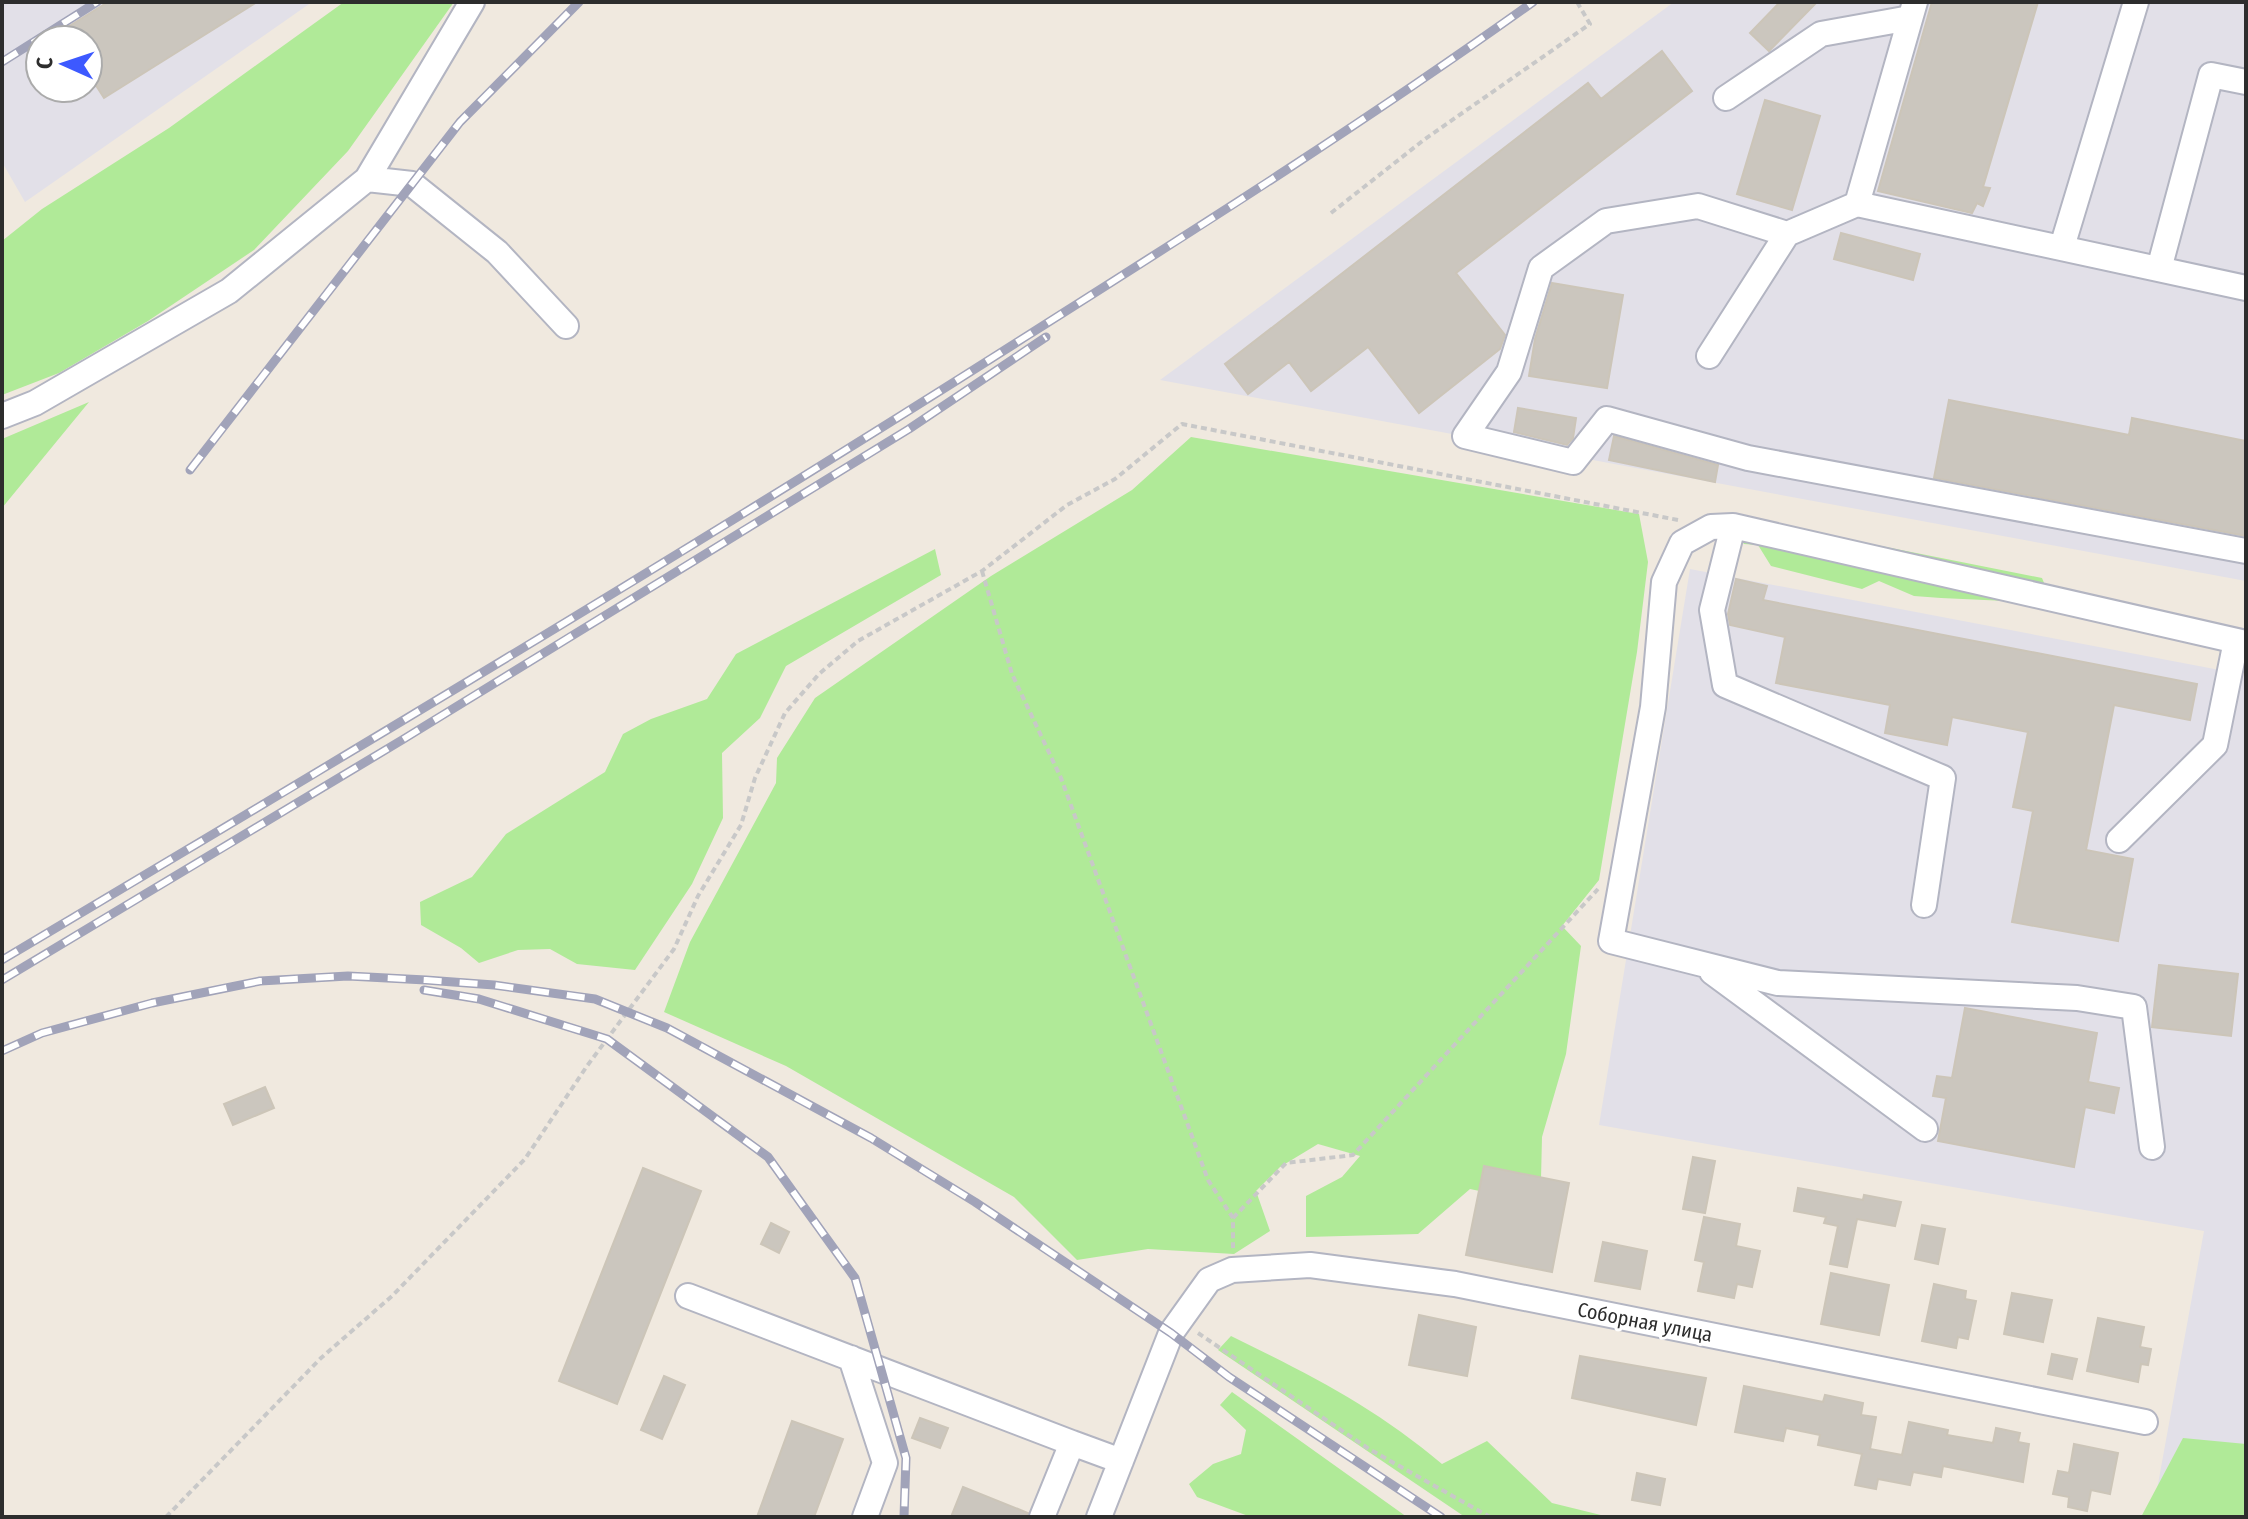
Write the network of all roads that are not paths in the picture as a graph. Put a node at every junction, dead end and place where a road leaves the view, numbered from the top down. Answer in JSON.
{"nodes":[{"id":1,"x":472,"y":2,"type":"edge"},
{"id":2,"x":2136,"y":2,"type":"edge"},
{"id":3,"x":1913,"y":10,"type":"edge"},
{"id":4,"x":2246,"y":82,"type":"edge"},
{"id":5,"x":1726,"y":98,"type":"dead end"},
{"id":6,"x":367,"y":179,"type":"junction"},
{"id":7,"x":1857,"y":204,"type":"junction"},
{"id":8,"x":1787,"y":234,"type":"junction"},
{"id":9,"x":2062,"y":247,"type":"junction"},
{"id":10,"x":2159,"y":269,"type":"junction"},
{"id":11,"x":2246,"y":288,"type":"edge"},
{"id":12,"x":566,"y":326,"type":"dead end"},
{"id":13,"x":1709,"y":356,"type":"dead end"},
{"id":14,"x":2,"y":416,"type":"edge"},
{"id":15,"x":1733,"y":526,"type":"junction"},
{"id":16,"x":2246,"y":551,"type":"edge"},
{"id":17,"x":2241,"y":642,"type":"edge"},
{"id":18,"x":2119,"y":840,"type":"dead end"},
{"id":19,"x":1924,"y":905,"type":"dead end"},
{"id":20,"x":1701,"y":963,"type":"junction"},
{"id":21,"x":1925,"y":1129,"type":"dead end"},
{"id":22,"x":2152,"y":1147,"type":"dead end"},
{"id":23,"x":688,"y":1296,"type":"dead end"},
{"id":24,"x":851,"y":1358,"type":"junction"},
{"id":25,"x":2145,"y":1422,"type":"dead end"},
{"id":26,"x":1072,"y":1443,"type":"junction"},
{"id":27,"x":1121,"y":1461,"type":"junction"},
{"id":28,"x":865,"y":1517,"type":"edge"},
{"id":29,"x":1042,"y":1517,"type":"edge"},
{"id":30,"x":1099,"y":1517,"type":"edge"}],
"edges":[{"from":1,"to":6,"type":"street"},
{"from":2,"to":9,"type":"street"},
{"from":3,"to":5,"type":"street"},
{"from":3,"to":7,"type":"street"},
{"from":4,"to":10,"type":"street"},
{"from":6,"to":12,"type":"street"},
{"from":6,"to":14,"type":"street"},
{"from":7,"to":8,"type":"street"},
{"from":7,"to":9,"type":"street"},
{"from":8,"to":13,"type":"street"},
{"from":8,"to":16,"type":"street"},
{"from":9,"to":10,"type":"street"},
{"from":10,"to":11,"type":"street"},
{"from":15,"to":17,"type":"street"},
{"from":15,"to":19,"type":"street"},
{"from":15,"to":20,"type":"street"},
{"from":17,"to":18,"type":"street"},
{"from":20,"to":21,"type":"street"},
{"from":20,"to":22,"type":"street"},
{"from":23,"to":24,"type":"street"},
{"from":24,"to":26,"type":"street"},
{"from":24,"to":28,"type":"street"},
{"from":25,"to":27,"type":"street","name":"Соборная улица"},
{"from":26,"to":27,"type":"street"},
{"from":26,"to":29,"type":"street"},
{"from":27,"to":30,"type":"street"}]}
